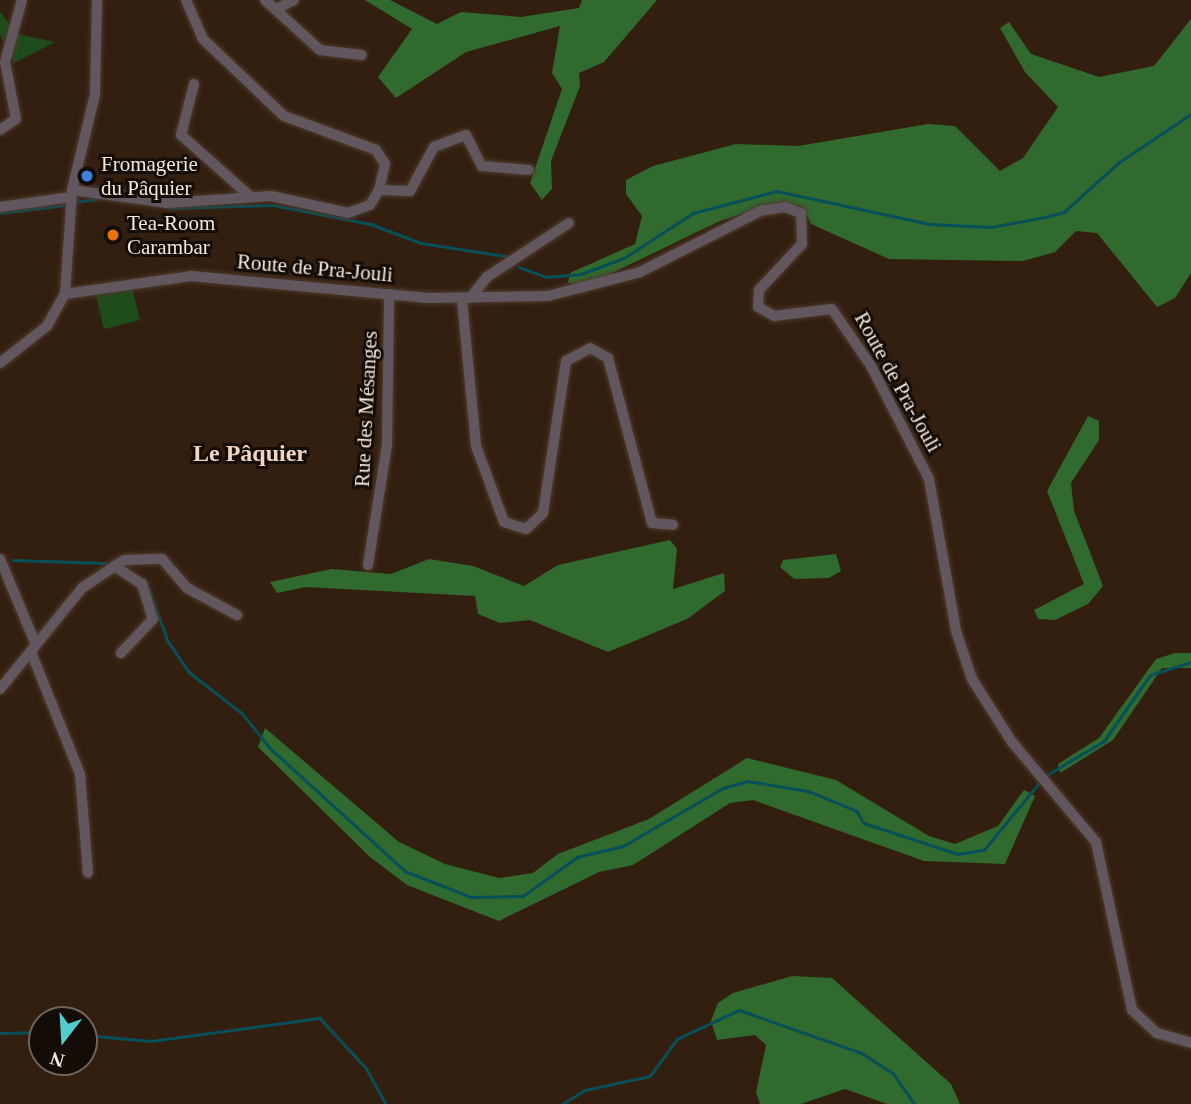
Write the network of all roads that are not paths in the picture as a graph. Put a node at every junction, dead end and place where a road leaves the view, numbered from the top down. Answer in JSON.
{"nodes":[{"id":1,"x":23,"y":0,"type":"edge"},
{"id":2,"x":97,"y":0,"type":"edge"},
{"id":3,"x":186,"y":0,"type":"edge"},
{"id":4,"x":265,"y":0,"type":"edge"},
{"id":5,"x":294,"y":0,"type":"edge"},
{"id":6,"x":276,"y":9,"type":"junction"},
{"id":7,"x":362,"y":55,"type":"dead end"},
{"id":8,"x":4,"y":78,"type":"edge"},
{"id":9,"x":194,"y":84,"type":"dead end"},
{"id":10,"x":0,"y":130,"type":"edge"},
{"id":11,"x":529,"y":170,"type":"dead end"},
{"id":12,"x":379,"y":190,"type":"junction"},
{"id":13,"x":72,"y":194,"type":"junction"},
{"id":14,"x":251,"y":197,"type":"junction"},
{"id":15,"x":0,"y":207,"type":"edge"},
{"id":16,"x":569,"y":223,"type":"dead end"},
{"id":17,"x":65,"y":294,"type":"junction"},
{"id":18,"x":389,"y":294,"type":"junction"},
{"id":19,"x":466,"y":299,"type":"junction"},
{"id":20,"x":0,"y":363,"type":"edge"},
{"id":21,"x":673,"y":525,"type":"dead end"},
{"id":22,"x":1,"y":563,"type":"edge"},
{"id":23,"x":368,"y":565,"type":"dead end"},
{"id":24,"x":114,"y":566,"type":"junction"},
{"id":25,"x":237,"y":615,"type":"dead end"},
{"id":26,"x":34,"y":648,"type":"junction"},
{"id":27,"x":121,"y":653,"type":"dead end"},
{"id":28,"x":0,"y":689,"type":"edge"},
{"id":29,"x":89,"y":873,"type":"dead end"},
{"id":30,"x":1191,"y":1043,"type":"edge"}],
"edges":[{"from":1,"to":8,"type":"street"},
{"from":2,"to":13,"type":"street"},
{"from":3,"to":12,"type":"street"},
{"from":4,"to":6,"type":"street"},
{"from":5,"to":6,"type":"street"},
{"from":6,"to":7,"type":"street"},
{"from":8,"to":10,"type":"street"},
{"from":9,"to":14,"type":"street"},
{"from":11,"to":12,"type":"street"},
{"from":12,"to":14,"type":"street"},
{"from":13,"to":14,"type":"street"},
{"from":13,"to":15,"type":"street"},
{"from":13,"to":17,"type":"street"},
{"from":16,"to":19,"type":"street"},
{"from":17,"to":18,"type":"street","name":"Route de Pra-Jouli"},
{"from":17,"to":20,"type":"street"},
{"from":18,"to":19,"type":"street","name":"Route de Pra-Jouli"},
{"from":18,"to":23,"type":"street","name":"Rue des Mésanges"},
{"from":19,"to":21,"type":"street"},
{"from":19,"to":30,"type":"street","name":"Route de Pra-Jouli"},
{"from":22,"to":26,"type":"street"},
{"from":24,"to":25,"type":"street"},
{"from":24,"to":26,"type":"street"},
{"from":24,"to":27,"type":"street"},
{"from":26,"to":28,"type":"street"},
{"from":26,"to":29,"type":"street"}]}
